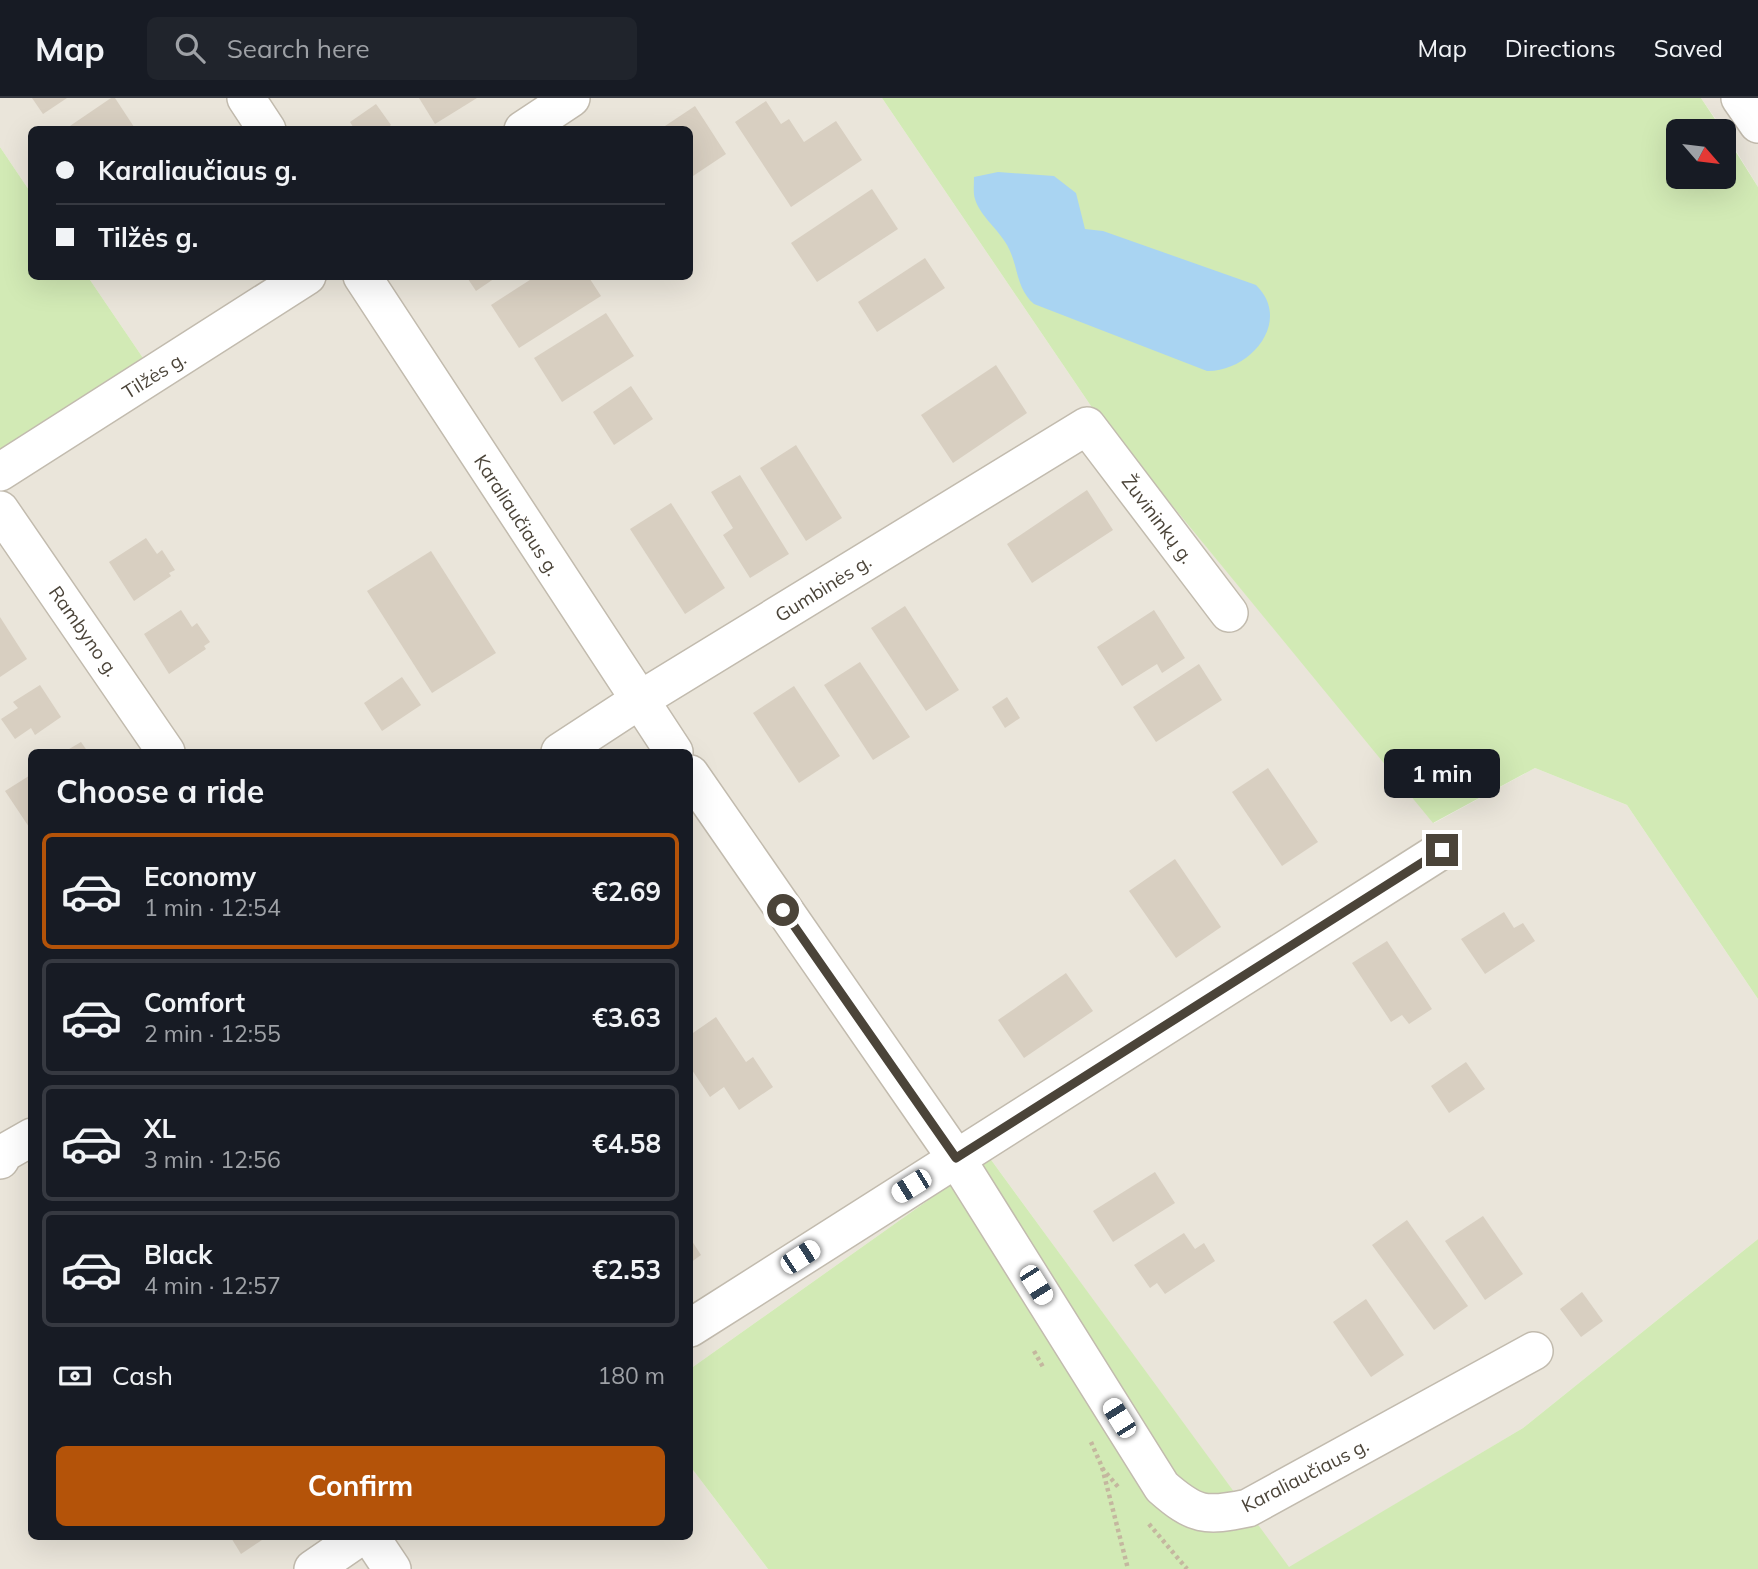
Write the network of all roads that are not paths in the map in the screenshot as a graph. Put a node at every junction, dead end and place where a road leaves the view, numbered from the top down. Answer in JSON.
{"nodes":[{"id":1,"x":246,"y":98,"type":"edge"},
{"id":2,"x":571,"y":98,"type":"edge"},
{"id":3,"x":1740,"y":98,"type":"edge"},
{"id":4,"x":1758,"y":124,"type":"edge"},
{"id":5,"x":264,"y":126,"type":"edge"},
{"id":6,"x":529,"y":126,"type":"edge"},
{"id":7,"x":301,"y":280,"type":"edge"},
{"id":8,"x":365,"y":280,"type":"edge"},
{"id":9,"x":1087,"y":426,"type":"joint"},
{"id":10,"x":0,"y":472,"type":"edge"},
{"id":11,"x":0,"y":510,"type":"edge"},
{"id":12,"x":1229,"y":613,"type":"dead end"},
{"id":13,"x":639,"y":701,"type":"junction"},
{"id":14,"x":164,"y":749,"type":"edge"},
{"id":15,"x":565,"y":749,"type":"edge"},
{"id":16,"x":672,"y":749,"type":"edge"},
{"id":17,"x":693,"y":778,"type":"edge"},
{"id":18,"x":1442,"y":850,"type":"dead end"},
{"id":19,"x":956,"y":1158,"type":"junction"},
{"id":20,"x":693,"y":1326,"type":"edge"},
{"id":21,"x":1534,"y":1351,"type":"dead end"},
{"id":22,"x":355,"y":1540,"type":"edge"},
{"id":23,"x":373,"y":1540,"type":"edge"},
{"id":24,"x":313,"y":1569,"type":"edge"},
{"id":25,"x":392,"y":1569,"type":"edge"}],
"edges":[{"from":1,"to":5,"type":"street"},
{"from":2,"to":6,"type":"street"},
{"from":3,"to":4,"type":"street"},
{"from":7,"to":10,"type":"street","name":"Tilžės g."},
{"from":8,"to":13,"type":"street","name":"Karaliaučiaus g."},
{"from":9,"to":12,"type":"street","name":"Žuvininkų g."},
{"from":9,"to":13,"type":"street","name":"Gumbinės g."},
{"from":11,"to":14,"type":"street","name":"Rambyno g."},
{"from":13,"to":15,"type":"street","name":"Gumbinės g."},
{"from":13,"to":16,"type":"street","name":"Karaliaučiaus g."},
{"from":17,"to":19,"type":"street","name":"Karaliaučiaus g."},
{"from":18,"to":19,"type":"street"},
{"from":19,"to":20,"type":"street"},
{"from":19,"to":21,"type":"street","name":"Karaliaučiaus g."},
{"from":22,"to":24,"type":"street"},
{"from":23,"to":25,"type":"street"}]}
